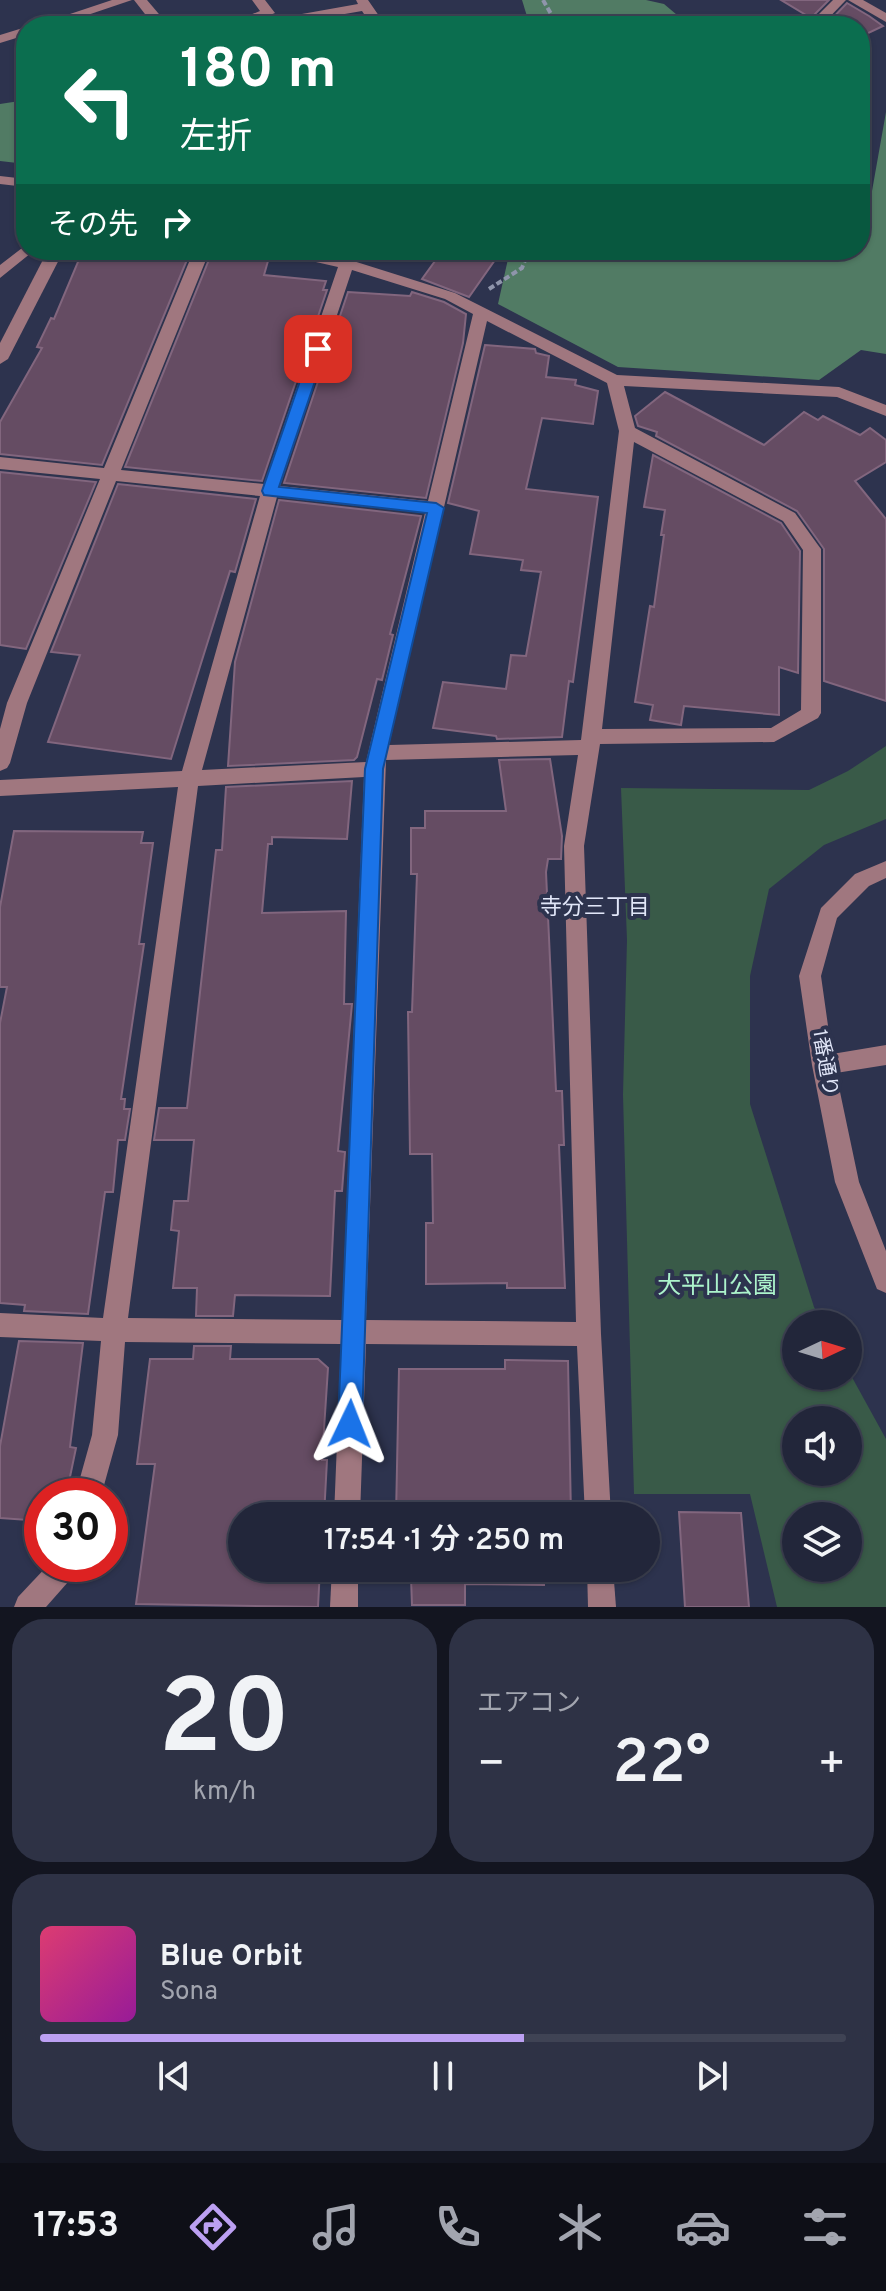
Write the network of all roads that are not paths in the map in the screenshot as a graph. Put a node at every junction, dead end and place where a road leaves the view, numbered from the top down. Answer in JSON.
{"nodes":[{"id":1,"x":126,"y":0,"type":"edge"},
{"id":2,"x":140,"y":0,"type":"edge"},
{"id":3,"x":258,"y":0,"type":"edge"},
{"id":4,"x":840,"y":0,"type":"edge"},
{"id":5,"x":854,"y":0,"type":"edge"},
{"id":6,"x":365,"y":3,"type":"edge"},
{"id":7,"x":91,"y":10,"type":"junction"},
{"id":8,"x":72,"y":16,"type":"edge"},
{"id":9,"x":97,"y":16,"type":"edge"},
{"id":10,"x":154,"y":16,"type":"edge"},
{"id":11,"x":259,"y":16,"type":"edge"},
{"id":12,"x":307,"y":16,"type":"edge"},
{"id":13,"x":824,"y":16,"type":"edge"},
{"id":14,"x":886,"y":18,"type":"edge"},
{"id":15,"x":16,"y":259,"type":"edge"},
{"id":16,"x":51,"y":260,"type":"edge"},
{"id":17,"x":198,"y":260,"type":"edge"},
{"id":18,"x":328,"y":260,"type":"edge"},
{"id":19,"x":347,"y":264,"type":"junction"},
{"id":20,"x":0,"y":273,"type":"edge"},
{"id":21,"x":481,"y":312,"type":"junction"},
{"id":22,"x":0,"y":359,"type":"edge"},
{"id":23,"x":614,"y":380,"type":"junction"},
{"id":24,"x":886,"y":411,"type":"edge"},
{"id":25,"x":627,"y":431,"type":"junction"},
{"id":26,"x":0,"y":463,"type":"edge"},
{"id":27,"x":109,"y":476,"type":"junction"},
{"id":28,"x":270,"y":491,"type":"junction"},
{"id":29,"x":436,"y":508,"type":"junction"},
{"id":30,"x":590,"y":742,"type":"junction"},
{"id":31,"x":376,"y":761,"type":"junction"},
{"id":32,"x":0,"y":763,"type":"edge"},
{"id":33,"x":189,"y":780,"type":"junction"},
{"id":34,"x":0,"y":788,"type":"edge"},
{"id":35,"x":886,"y":869,"type":"edge"},
{"id":36,"x":886,"y":1055,"type":"edge"},
{"id":37,"x":823,"y":1065,"type":"junction"},
{"id":38,"x":886,"y":1281,"type":"edge"},
{"id":39,"x":0,"y":1325,"type":"edge"},
{"id":40,"x":114,"y":1330,"type":"junction"},
{"id":41,"x":353,"y":1332,"type":"junction"},
{"id":42,"x":589,"y":1334,"type":"junction"},
{"id":43,"x":93,"y":1478,"type":"edge"},
{"id":44,"x":347,"y":1502,"type":"edge"},
{"id":45,"x":597,"y":1502,"type":"edge"},
{"id":46,"x":51,"y":1582,"type":"edge"},
{"id":47,"x":345,"y":1582,"type":"edge"},
{"id":48,"x":601,"y":1582,"type":"edge"},
{"id":49,"x":28,"y":1607,"type":"edge"},
{"id":50,"x":344,"y":1607,"type":"edge"},
{"id":51,"x":602,"y":1607,"type":"edge"}],
"edges":[{"from":1,"to":7,"type":"street"},
{"from":2,"to":10,"type":"street"},
{"from":3,"to":11,"type":"street"},
{"from":4,"to":13,"type":"street"},
{"from":5,"to":14,"type":"street"},
{"from":6,"to":12,"type":"street"},
{"from":7,"to":8,"type":"street"},
{"from":7,"to":9,"type":"street"},
{"from":15,"to":20,"type":"street"},
{"from":16,"to":22,"type":"street"},
{"from":17,"to":27,"type":"street"},
{"from":18,"to":19,"type":"street"},
{"from":19,"to":21,"type":"street"},
{"from":19,"to":28,"type":"street"},
{"from":21,"to":23,"type":"street"},
{"from":21,"to":29,"type":"street"},
{"from":23,"to":24,"type":"street"},
{"from":23,"to":25,"type":"street"},
{"from":25,"to":30,"type":"street"},
{"from":25,"to":30,"type":"street"},
{"from":26,"to":27,"type":"street"},
{"from":27,"to":28,"type":"street"},
{"from":27,"to":32,"type":"street"},
{"from":28,"to":29,"type":"street"},
{"from":28,"to":33,"type":"street"},
{"from":29,"to":31,"type":"street"},
{"from":30,"to":31,"type":"street"},
{"from":30,"to":42,"type":"street"},
{"from":31,"to":33,"type":"street"},
{"from":31,"to":41,"type":"street"},
{"from":33,"to":34,"type":"street"},
{"from":33,"to":40,"type":"street"},
{"from":35,"to":37,"type":"street","name":"1番通り"},
{"from":36,"to":37,"type":"street"},
{"from":37,"to":38,"type":"street","name":"1番通り"},
{"from":39,"to":40,"type":"street"},
{"from":40,"to":41,"type":"street"},
{"from":40,"to":43,"type":"street"},
{"from":41,"to":42,"type":"street"},
{"from":41,"to":44,"type":"street"},
{"from":42,"to":45,"type":"street"},
{"from":46,"to":49,"type":"street"},
{"from":47,"to":50,"type":"street"},
{"from":48,"to":51,"type":"street"}]}
